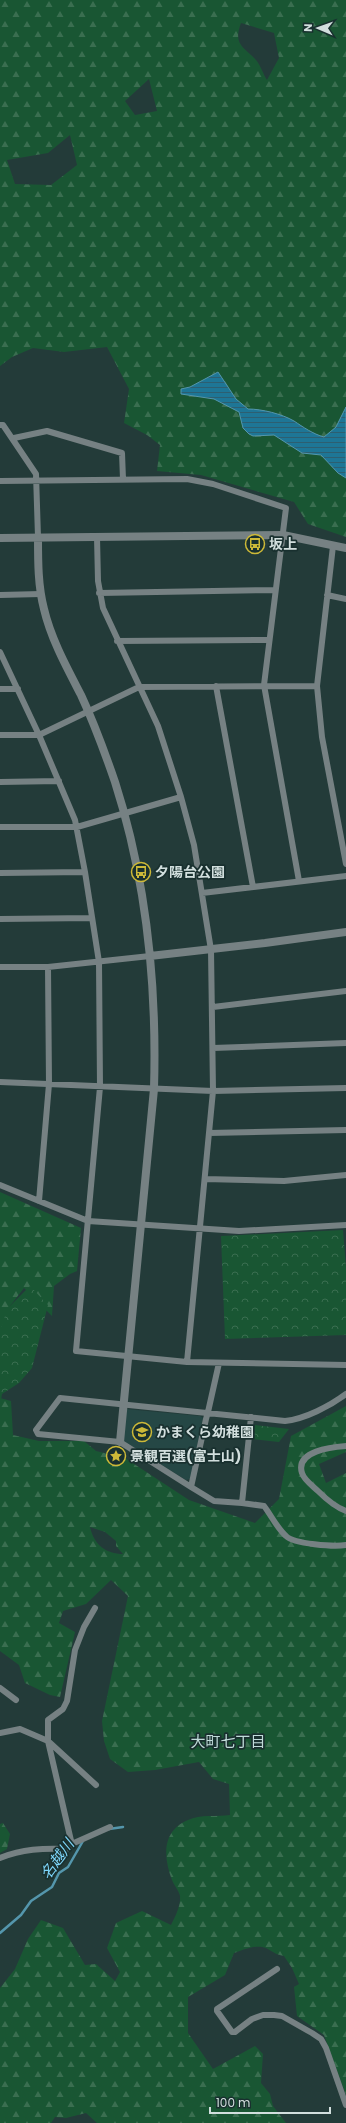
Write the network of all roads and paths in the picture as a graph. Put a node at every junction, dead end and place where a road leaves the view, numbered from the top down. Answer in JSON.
{"nodes":[{"id":1,"x":0,"y":425,"type":"edge"},
{"id":2,"x":14,"y":438,"type":"junction"},
{"id":3,"x":123,"y":479,"type":"junction"},
{"id":4,"x":0,"y":481,"type":"edge"},
{"id":5,"x":38,"y":481,"type":"junction"},
{"id":6,"x":283,"y":535,"type":"junction"},
{"id":7,"x":97,"y":537,"type":"junction"},
{"id":8,"x":0,"y":538,"type":"edge"},
{"id":9,"x":38,"y":538,"type":"junction"},
{"id":10,"x":333,"y":546,"type":"junction"},
{"id":11,"x":346,"y":548,"type":"edge"},
{"id":12,"x":275,"y":590,"type":"junction"},
{"id":13,"x":99,"y":593,"type":"junction"},
{"id":14,"x":41,"y":594,"type":"junction"},
{"id":15,"x":0,"y":595,"type":"edge"},
{"id":16,"x":327,"y":595,"type":"junction"},
{"id":17,"x":346,"y":599,"type":"edge"},
{"id":18,"x":269,"y":640,"type":"junction"},
{"id":19,"x":118,"y":641,"type":"junction"},
{"id":20,"x":0,"y":652,"type":"edge"},
{"id":21,"x":264,"y":685,"type":"junction"},
{"id":22,"x":216,"y":686,"type":"junction"},
{"id":23,"x":317,"y":686,"type":"junction"},
{"id":24,"x":139,"y":687,"type":"junction"},
{"id":25,"x":0,"y":689,"type":"edge"},
{"id":26,"x":18,"y":689,"type":"junction"},
{"id":27,"x":88,"y":711,"type":"junction"},
{"id":28,"x":39,"y":735,"type":"junction"},
{"id":29,"x":0,"y":736,"type":"edge"},
{"id":30,"x":59,"y":781,"type":"junction"},
{"id":31,"x":0,"y":782,"type":"edge"},
{"id":32,"x":181,"y":797,"type":"junction"},
{"id":33,"x":124,"y":813,"type":"junction"},
{"id":34,"x":346,"y":825,"type":"edge"},
{"id":35,"x":0,"y":827,"type":"edge"},
{"id":36,"x":77,"y":827,"type":"junction"},
{"id":37,"x":339,"y":827,"type":"junction"},
{"id":38,"x":346,"y":864,"type":"edge"},
{"id":39,"x":85,"y":872,"type":"junction"},
{"id":40,"x":0,"y":873,"type":"edge"},
{"id":41,"x":346,"y":876,"type":"edge"},
{"id":42,"x":299,"y":881,"type":"junction"},
{"id":43,"x":253,"y":887,"type":"junction"},
{"id":44,"x":202,"y":893,"type":"junction"},
{"id":45,"x":92,"y":918,"type":"junction"},
{"id":46,"x":0,"y":919,"type":"edge"},
{"id":47,"x":346,"y":932,"type":"edge"},
{"id":48,"x":211,"y":950,"type":"junction"},
{"id":49,"x":150,"y":956,"type":"junction"},
{"id":50,"x":98,"y":962,"type":"junction"},
{"id":51,"x":0,"y":967,"type":"edge"},
{"id":52,"x":48,"y":967,"type":"junction"},
{"id":53,"x":346,"y":991,"type":"edge"},
{"id":54,"x":213,"y":1007,"type":"junction"},
{"id":55,"x":346,"y":1043,"type":"edge"},
{"id":56,"x":213,"y":1048,"type":"junction"},
{"id":57,"x":0,"y":1082,"type":"edge"},
{"id":58,"x":49,"y":1084,"type":"junction"},
{"id":59,"x":100,"y":1087,"type":"junction"},
{"id":60,"x":346,"y":1088,"type":"edge"},
{"id":61,"x":154,"y":1089,"type":"junction"},
{"id":62,"x":212,"y":1091,"type":"junction"},
{"id":63,"x":346,"y":1130,"type":"edge"},
{"id":64,"x":209,"y":1133,"type":"junction"},
{"id":65,"x":346,"y":1175,"type":"edge"},
{"id":66,"x":205,"y":1179,"type":"junction"},
{"id":67,"x":0,"y":1185,"type":"edge"},
{"id":68,"x":39,"y":1200,"type":"junction"},
{"id":69,"x":88,"y":1221,"type":"junction"},
{"id":70,"x":140,"y":1225,"type":"junction"},
{"id":71,"x":346,"y":1225,"type":"edge"},
{"id":72,"x":200,"y":1229,"type":"junction"},
{"id":73,"x":128,"y":1357,"type":"junction"},
{"id":74,"x":187,"y":1362,"type":"junction"},
{"id":75,"x":219,"y":1363,"type":"junction"},
{"id":76,"x":346,"y":1365,"type":"edge"},
{"id":77,"x":346,"y":1394,"type":"edge"},
{"id":78,"x":123,"y":1404,"type":"junction"},
{"id":79,"x":208,"y":1412,"type":"junction"},
{"id":80,"x":251,"y":1417,"type":"junction"},
{"id":81,"x":120,"y":1442,"type":"junction"},
{"id":82,"x":346,"y":1446,"type":"edge"},
{"id":83,"x":191,"y":1487,"type":"junction"},
{"id":84,"x":242,"y":1503,"type":"junction"},
{"id":85,"x":346,"y":1511,"type":"edge"},
{"id":86,"x":346,"y":1545,"type":"edge"},
{"id":87,"x":95,"y":1608,"type":"dead end"},
{"id":88,"x":0,"y":1688,"type":"edge"},
{"id":89,"x":16,"y":1700,"type":"dead end"},
{"id":90,"x":0,"y":1733,"type":"edge"},
{"id":91,"x":48,"y":1741,"type":"junction"},
{"id":92,"x":96,"y":1785,"type":"dead end"},
{"id":93,"x":110,"y":1827,"type":"dead end"},
{"id":94,"x":72,"y":1845,"type":"junction"},
{"id":95,"x":0,"y":1858,"type":"edge"},
{"id":96,"x":277,"y":1970,"type":"dead end"},
{"id":97,"x":346,"y":2105,"type":"edge"}],
"edges":[{"from":1,"to":2,"type":"street"},
{"from":2,"to":3,"type":"street"},
{"from":2,"to":5,"type":"street"},
{"from":3,"to":5,"type":"street"},
{"from":3,"to":6,"type":"street"},
{"from":4,"to":5,"type":"street"},
{"from":5,"to":9,"type":"street"},
{"from":6,"to":7,"type":"street"},
{"from":6,"to":10,"type":"street"},
{"from":6,"to":12,"type":"street"},
{"from":7,"to":9,"type":"street"},
{"from":7,"to":13,"type":"street"},
{"from":8,"to":9,"type":"street"},
{"from":9,"to":14,"type":"street"},
{"from":10,"to":11,"type":"street"},
{"from":10,"to":16,"type":"street"},
{"from":12,"to":13,"type":"street"},
{"from":12,"to":18,"type":"street"},
{"from":13,"to":19,"type":"street"},
{"from":14,"to":15,"type":"street"},
{"from":14,"to":27,"type":"street"},
{"from":16,"to":17,"type":"street"},
{"from":16,"to":23,"type":"street"},
{"from":18,"to":19,"type":"street"},
{"from":18,"to":21,"type":"street"},
{"from":19,"to":24,"type":"street"},
{"from":20,"to":26,"type":"street"},
{"from":21,"to":22,"type":"street"},
{"from":21,"to":23,"type":"street"},
{"from":21,"to":42,"type":"street"},
{"from":22,"to":24,"type":"street"},
{"from":22,"to":43,"type":"street"},
{"from":23,"to":37,"type":"street"},
{"from":24,"to":27,"type":"street"},
{"from":24,"to":32,"type":"street"},
{"from":25,"to":26,"type":"street"},
{"from":26,"to":28,"type":"street"},
{"from":27,"to":28,"type":"street"},
{"from":27,"to":33,"type":"street"},
{"from":28,"to":29,"type":"street"},
{"from":28,"to":30,"type":"street"},
{"from":30,"to":31,"type":"street"},
{"from":30,"to":36,"type":"street"},
{"from":32,"to":33,"type":"street"},
{"from":32,"to":44,"type":"street"},
{"from":33,"to":36,"type":"street"},
{"from":33,"to":49,"type":"street"},
{"from":34,"to":37,"type":"street"},
{"from":35,"to":36,"type":"street"},
{"from":36,"to":39,"type":"street"},
{"from":37,"to":38,"type":"street"},
{"from":39,"to":40,"type":"street"},
{"from":39,"to":45,"type":"street"},
{"from":41,"to":42,"type":"street"},
{"from":42,"to":43,"type":"street"},
{"from":43,"to":44,"type":"street"},
{"from":44,"to":48,"type":"street"},
{"from":45,"to":46,"type":"street"},
{"from":45,"to":50,"type":"street"},
{"from":47,"to":48,"type":"street"},
{"from":48,"to":49,"type":"street"},
{"from":48,"to":54,"type":"street"},
{"from":49,"to":50,"type":"street"},
{"from":49,"to":61,"type":"street"},
{"from":50,"to":52,"type":"street"},
{"from":50,"to":59,"type":"street"},
{"from":51,"to":52,"type":"street"},
{"from":52,"to":58,"type":"street"},
{"from":53,"to":54,"type":"street"},
{"from":54,"to":56,"type":"street"},
{"from":55,"to":56,"type":"street"},
{"from":56,"to":62,"type":"street"},
{"from":57,"to":58,"type":"street"},
{"from":58,"to":59,"type":"street"},
{"from":58,"to":68,"type":"street"},
{"from":59,"to":61,"type":"street"},
{"from":59,"to":69,"type":"street"},
{"from":60,"to":62,"type":"street"},
{"from":61,"to":62,"type":"street"},
{"from":61,"to":70,"type":"street"},
{"from":62,"to":64,"type":"street"},
{"from":63,"to":64,"type":"street"},
{"from":64,"to":66,"type":"street"},
{"from":65,"to":66,"type":"street"},
{"from":66,"to":72,"type":"street"},
{"from":67,"to":68,"type":"street"},
{"from":68,"to":69,"type":"street"},
{"from":69,"to":70,"type":"street"},
{"from":69,"to":73,"type":"street"},
{"from":70,"to":72,"type":"street"},
{"from":70,"to":73,"type":"street"},
{"from":71,"to":72,"type":"street"},
{"from":72,"to":74,"type":"street"},
{"from":73,"to":74,"type":"street"},
{"from":73,"to":78,"type":"street"},
{"from":74,"to":75,"type":"street"},
{"from":75,"to":76,"type":"street"},
{"from":75,"to":79,"type":"street"},
{"from":77,"to":80,"type":"street"},
{"from":78,"to":79,"type":"street"},
{"from":78,"to":81,"type":"street"},
{"from":78,"to":81,"type":"street"},
{"from":79,"to":80,"type":"street"},
{"from":79,"to":83,"type":"street"},
{"from":80,"to":84,"type":"street"},
{"from":81,"to":83,"type":"street"},
{"from":82,"to":85,"type":"street"},
{"from":83,"to":84,"type":"street"},
{"from":84,"to":86,"type":"street"},
{"from":87,"to":91,"type":"street"},
{"from":88,"to":89,"type":"street"},
{"from":90,"to":91,"type":"street"},
{"from":91,"to":92,"type":"street"},
{"from":91,"to":94,"type":"street"},
{"from":93,"to":94,"type":"street"},
{"from":94,"to":95,"type":"street"},
{"from":96,"to":97,"type":"street"}]}
